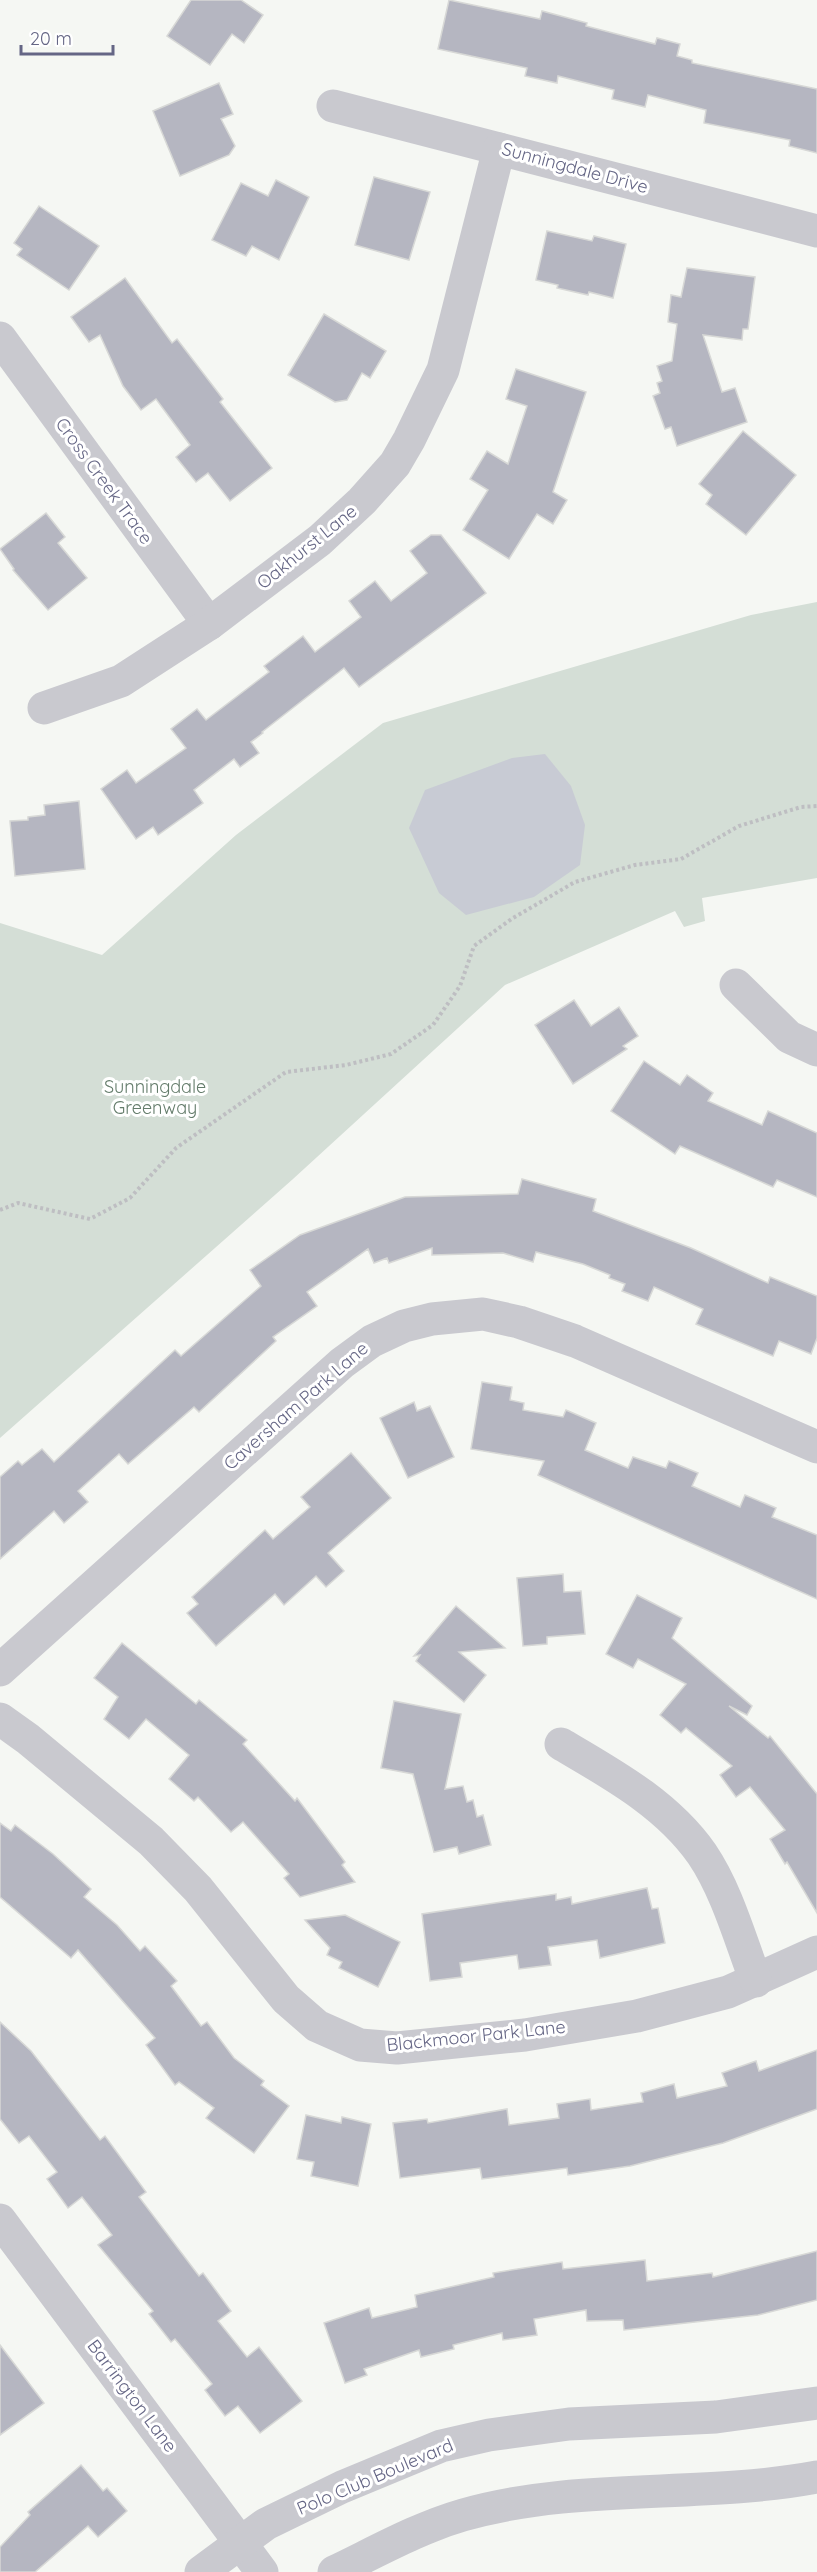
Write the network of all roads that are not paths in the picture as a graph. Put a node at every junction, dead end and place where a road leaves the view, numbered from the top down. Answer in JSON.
{"nodes":[{"id":1,"x":333,"y":106,"type":"dead end"},
{"id":2,"x":499,"y":148,"type":"junction"},
{"id":3,"x":817,"y":231,"type":"edge"},
{"id":4,"x":0,"y":338,"type":"edge"},
{"id":5,"x":209,"y":624,"type":"junction"},
{"id":6,"x":44,"y":708,"type":"dead end"},
{"id":7,"x":736,"y":985,"type":"dead end"},
{"id":8,"x":817,"y":1050,"type":"edge"},
{"id":9,"x":817,"y":1447,"type":"edge"},
{"id":10,"x":0,"y":1670,"type":"edge"},
{"id":11,"x":0,"y":1719,"type":"edge"},
{"id":12,"x":561,"y":1744,"type":"dead end"},
{"id":13,"x":817,"y":1953,"type":"edge"},
{"id":14,"x":756,"y":1981,"type":"junction"},
{"id":15,"x":0,"y":2220,"type":"edge"},
{"id":16,"x":817,"y":2403,"type":"edge"},
{"id":17,"x":817,"y":2477,"type":"edge"},
{"id":18,"x":241,"y":2543,"type":"junction"},
{"id":19,"x":201,"y":2572,"type":"edge"},
{"id":20,"x":262,"y":2572,"type":"edge"},
{"id":21,"x":333,"y":2572,"type":"edge"}],
"edges":[{"from":1,"to":2,"type":"street","name":"Sunningdale Drive"},
{"from":2,"to":3,"type":"street","name":"Sunningdale Drive"},
{"from":2,"to":5,"type":"street","name":"Oakhurst Lane"},
{"from":4,"to":5,"type":"street","name":"Cross Creek Trace"},
{"from":5,"to":6,"type":"street","name":"Oakhurst Lane"},
{"from":7,"to":8,"type":"street"},
{"from":9,"to":10,"type":"street","name":"Caversham Park Lane"},
{"from":11,"to":14,"type":"street","name":"Blackmoor Park Lane"},
{"from":12,"to":14,"type":"street"},
{"from":13,"to":14,"type":"street","name":"Blackmoor Park Lane"},
{"from":15,"to":18,"type":"street","name":"Barrington Lane"},
{"from":16,"to":18,"type":"street","name":"Polo Club Boulevard"},
{"from":17,"to":21,"type":"street"},
{"from":18,"to":19,"type":"street","name":"Polo Club Boulevard"},
{"from":18,"to":20,"type":"street","name":"Barrington Lane"}]}
